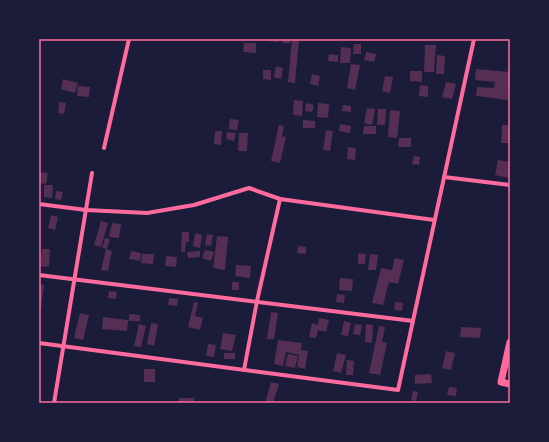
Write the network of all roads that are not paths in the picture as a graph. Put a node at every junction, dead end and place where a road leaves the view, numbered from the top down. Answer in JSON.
{"nodes":[{"id":1,"x":129,"y":39,"type":"edge"},
{"id":2,"x":474,"y":39,"type":"edge"},
{"id":3,"x":104,"y":148,"type":"dead end"},
{"id":4,"x":92,"y":172,"type":"dead end"},
{"id":5,"x":444,"y":177,"type":"junction"},
{"id":6,"x":510,"y":185,"type":"edge"},
{"id":7,"x":280,"y":199,"type":"junction"},
{"id":8,"x":39,"y":204,"type":"edge"},
{"id":9,"x":86,"y":210,"type":"junction"},
{"id":10,"x":434,"y":220,"type":"junction"},
{"id":11,"x":39,"y":275,"type":"edge"},
{"id":12,"x":74,"y":279,"type":"junction"},
{"id":13,"x":257,"y":302,"type":"junction"},
{"id":14,"x":413,"y":321,"type":"junction"},
{"id":15,"x":510,"y":342,"type":"edge"},
{"id":16,"x":39,"y":344,"type":"edge"},
{"id":17,"x":63,"y":346,"type":"junction"},
{"id":18,"x":244,"y":370,"type":"junction"},
{"id":19,"x":510,"y":384,"type":"edge"},
{"id":20,"x":54,"y":403,"type":"edge"}],
"edges":[{"from":1,"to":3,"type":"street"},
{"from":2,"to":5,"type":"street"},
{"from":4,"to":9,"type":"street"},
{"from":5,"to":6,"type":"street"},
{"from":5,"to":10,"type":"street"},
{"from":7,"to":9,"type":"street"},
{"from":7,"to":10,"type":"street"},
{"from":7,"to":13,"type":"street"},
{"from":8,"to":9,"type":"street"},
{"from":9,"to":12,"type":"street"},
{"from":10,"to":14,"type":"street"},
{"from":11,"to":12,"type":"street"},
{"from":12,"to":13,"type":"street"},
{"from":12,"to":17,"type":"street"},
{"from":13,"to":14,"type":"street"},
{"from":13,"to":18,"type":"street"},
{"from":14,"to":18,"type":"street"},
{"from":15,"to":19,"type":"street"},
{"from":16,"to":17,"type":"street"},
{"from":17,"to":18,"type":"street"},
{"from":17,"to":20,"type":"street"}]}
